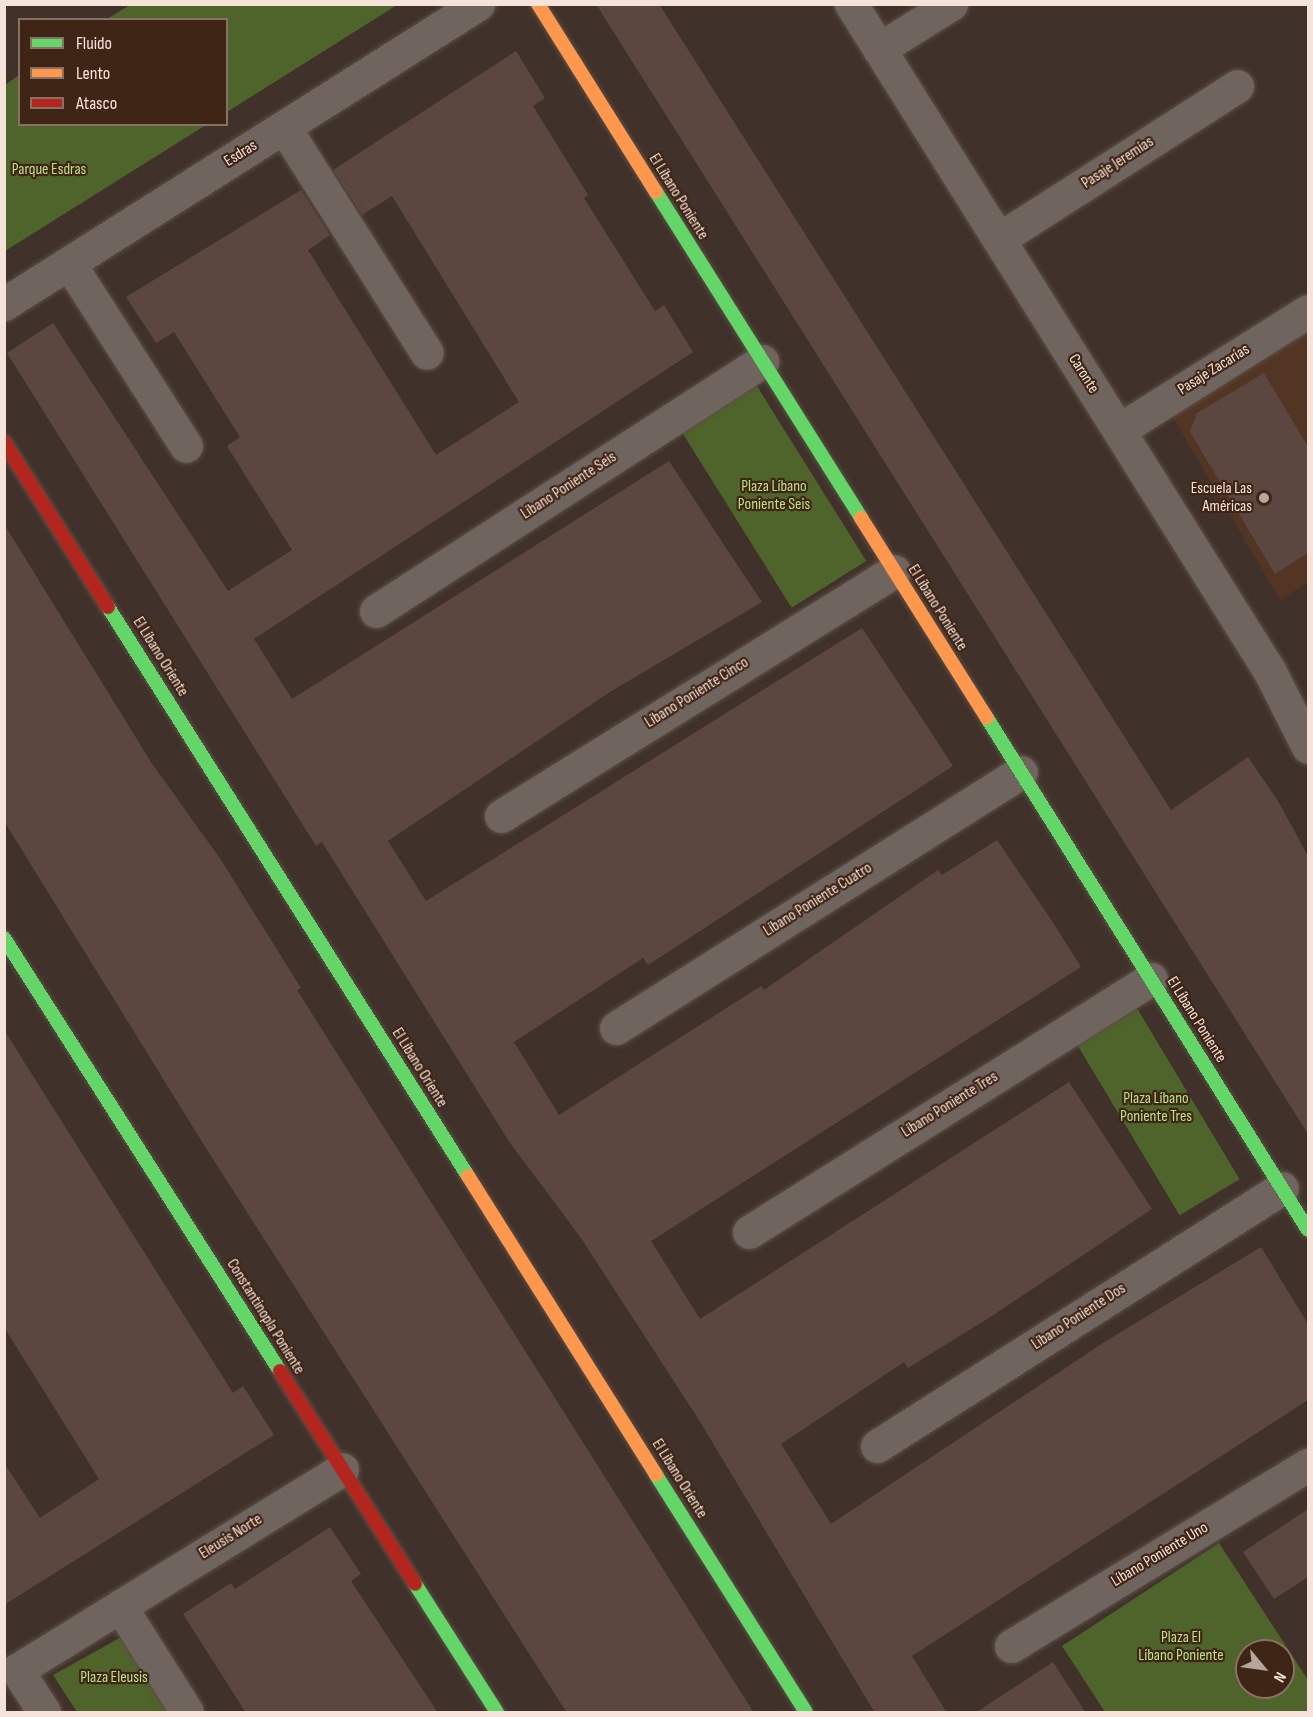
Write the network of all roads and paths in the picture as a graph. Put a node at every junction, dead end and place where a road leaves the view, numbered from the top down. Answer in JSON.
{"nodes":[{"id":1,"x":478,"y":4,"type":"edge"},
{"id":2,"x":538,"y":4,"type":"edge"},
{"id":3,"x":851,"y":4,"type":"edge"},
{"id":4,"x":951,"y":4,"type":"edge"},
{"id":5,"x":879,"y":49,"type":"junction"},
{"id":6,"x":1238,"y":86,"type":"dead end"},
{"id":7,"x":284,"y":127,"type":"junction"},
{"id":8,"x":999,"y":239,"type":"junction"},
{"id":9,"x":69,"y":263,"type":"junction"},
{"id":10,"x":4,"y":304,"type":"edge"},
{"id":11,"x":1308,"y":311,"type":"edge"},
{"id":12,"x":427,"y":353,"type":"dead end"},
{"id":13,"x":762,"y":361,"type":"junction"},
{"id":14,"x":1119,"y":430,"type":"junction"},
{"id":15,"x":4,"y":442,"type":"edge"},
{"id":16,"x":186,"y":446,"type":"dead end"},
{"id":17,"x":894,"y":571,"type":"junction"},
{"id":18,"x":376,"y":611,"type":"dead end"},
{"id":19,"x":1308,"y":747,"type":"edge"},
{"id":20,"x":1021,"y":772,"type":"junction"},
{"id":21,"x":501,"y":816,"type":"dead end"},
{"id":22,"x":4,"y":938,"type":"edge"},
{"id":23,"x":1151,"y":979,"type":"junction"},
{"id":24,"x":616,"y":1028,"type":"dead end"},
{"id":25,"x":1282,"y":1188,"type":"junction"},
{"id":26,"x":1308,"y":1230,"type":"edge"},
{"id":27,"x":749,"y":1232,"type":"dead end"},
{"id":28,"x":877,"y":1446,"type":"dead end"},
{"id":29,"x":1308,"y":1465,"type":"edge"},
{"id":30,"x":342,"y":1469,"type":"junction"},
{"id":31,"x":120,"y":1606,"type":"junction"},
{"id":32,"x":1011,"y":1646,"type":"dead end"},
{"id":33,"x":44,"y":1713,"type":"edge"},
{"id":34,"x":187,"y":1713,"type":"edge"},
{"id":35,"x":497,"y":1713,"type":"edge"},
{"id":36,"x":806,"y":1713,"type":"edge"}],
"edges":[{"from":1,"to":7,"type":"street","name":"Esdras"},
{"from":2,"to":13,"type":"street","name":"El Líbano Poniente"},
{"from":3,"to":5,"type":"street","name":"Caronte"},
{"from":4,"to":5,"type":"street"},
{"from":5,"to":8,"type":"street","name":"Caronte"},
{"from":6,"to":8,"type":"street","name":"Pasaje Jeremías"},
{"from":7,"to":9,"type":"street","name":"Esdras"},
{"from":7,"to":12,"type":"street"},
{"from":8,"to":14,"type":"street","name":"Caronte"},
{"from":9,"to":10,"type":"street","name":"Esdras"},
{"from":9,"to":16,"type":"street"},
{"from":11,"to":14,"type":"street","name":"Pasaje Zacarías"},
{"from":13,"to":17,"type":"street","name":"El Líbano Poniente"},
{"from":13,"to":18,"type":"street","name":"Líbano Poniente Seis"},
{"from":14,"to":19,"type":"street","name":"Caronte"},
{"from":15,"to":36,"type":"street","name":"El Líbano Oriente"},
{"from":17,"to":20,"type":"street","name":"El Líbano Poniente"},
{"from":17,"to":21,"type":"street","name":"Líbano Poniente Cinco"},
{"from":20,"to":23,"type":"street","name":"El Líbano Poniente"},
{"from":20,"to":24,"type":"street","name":"Líbano Poniente Cuatro"},
{"from":22,"to":30,"type":"street","name":"Constantinopla Poniente"},
{"from":23,"to":25,"type":"street","name":"El Líbano Poniente"},
{"from":23,"to":27,"type":"street","name":"Líbano Poniente Tres"},
{"from":25,"to":26,"type":"street","name":"El Líbano Poniente"},
{"from":25,"to":28,"type":"street","name":"Líbano Poniente Dos"},
{"from":29,"to":32,"type":"street","name":"Líbano Poniente Uno"},
{"from":30,"to":31,"type":"street","name":"Eleusis Norte"},
{"from":30,"to":35,"type":"street","name":"Constantinopla Poniente"},
{"from":31,"to":33,"type":"street","name":"Eleusis Norte"},
{"from":31,"to":34,"type":"street"}]}
